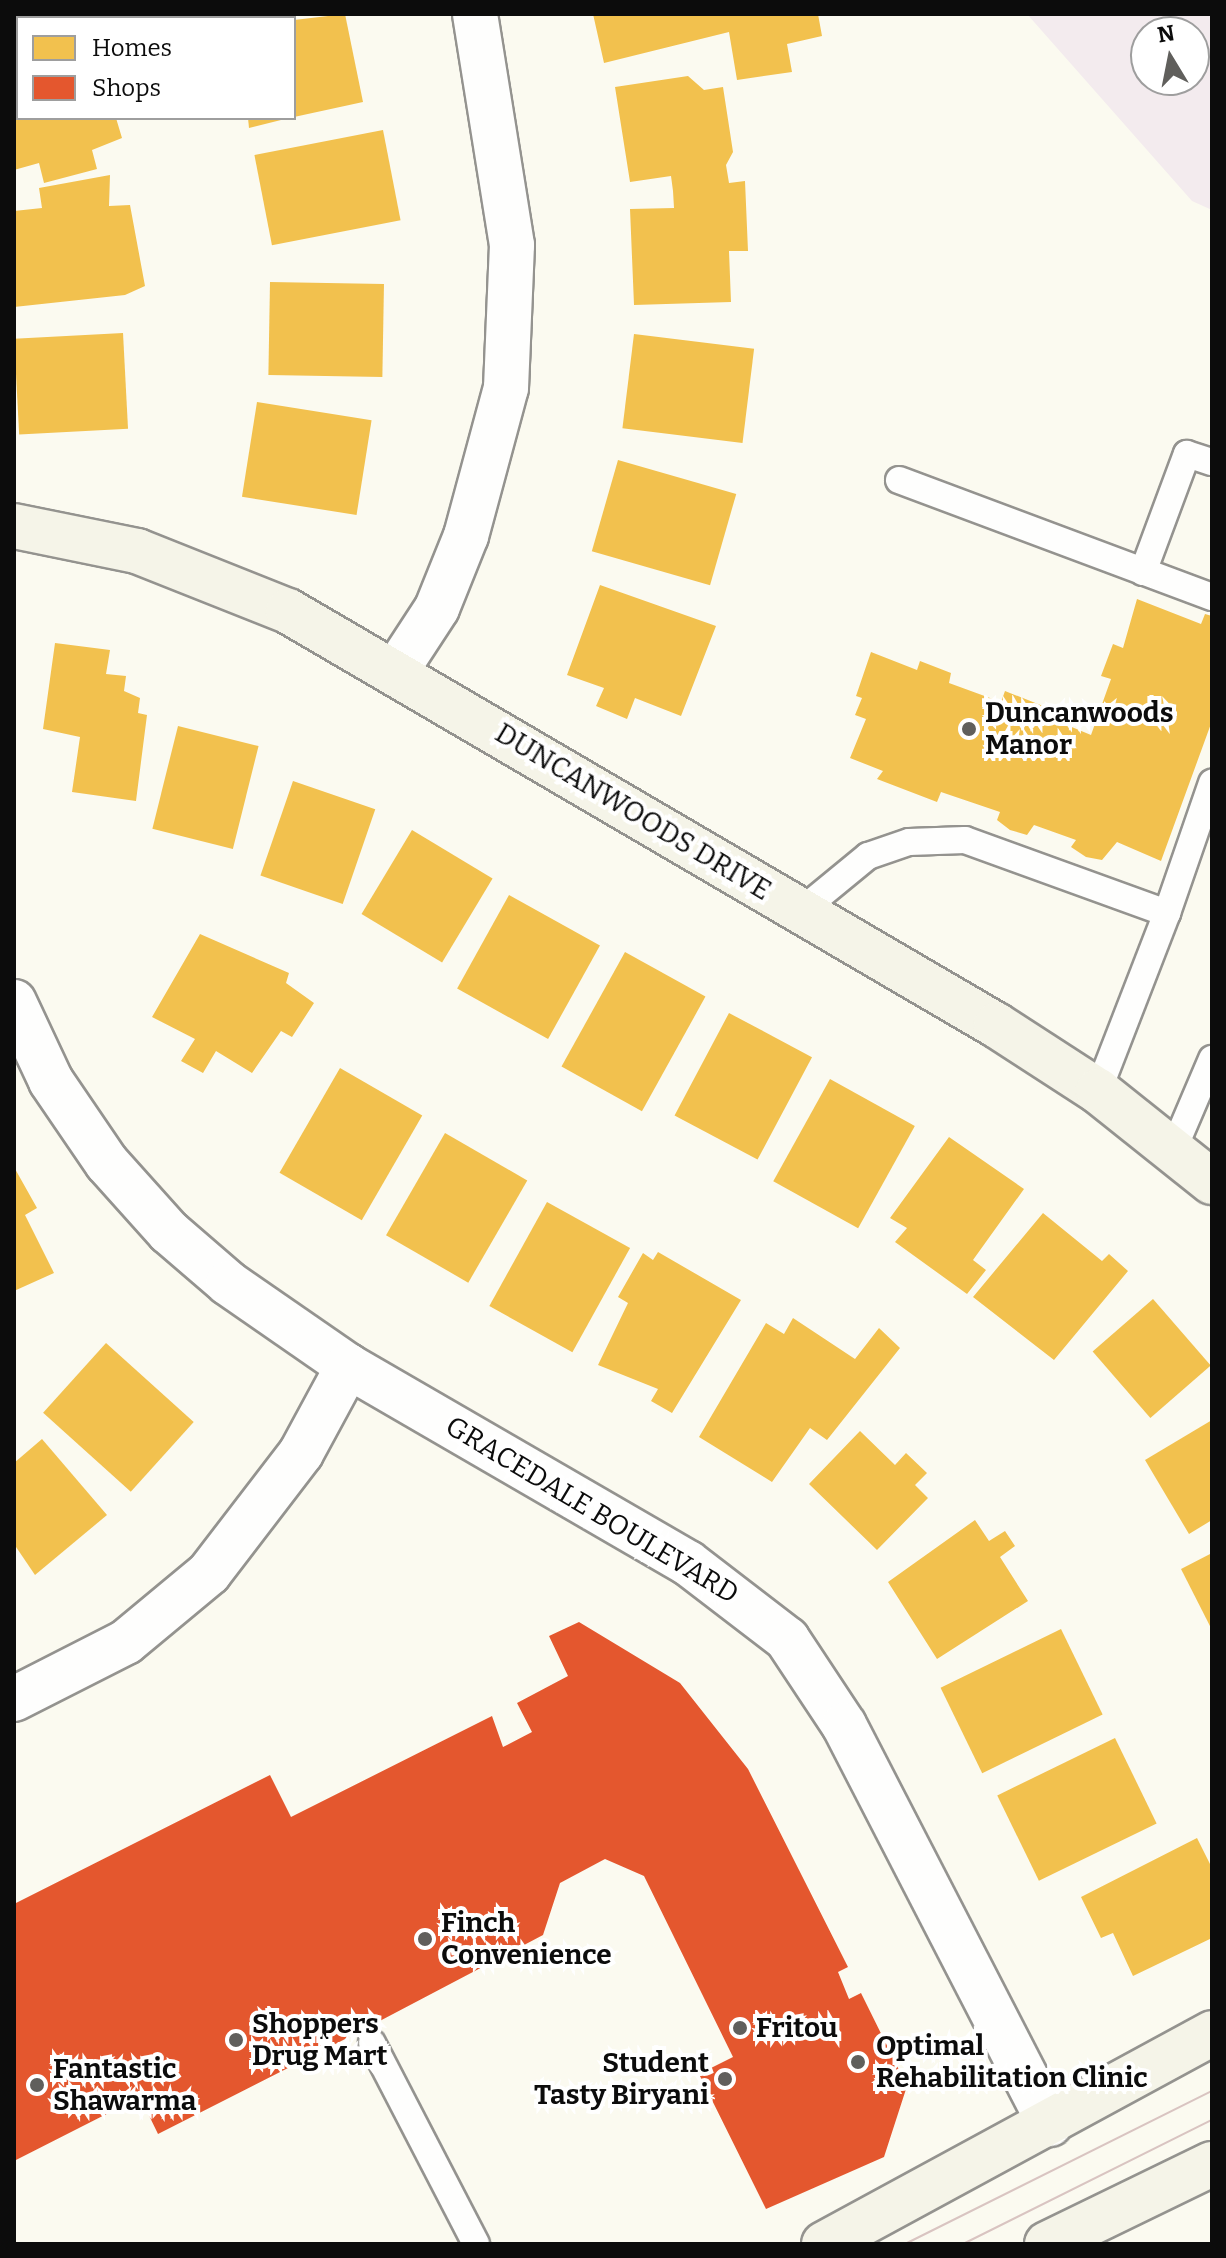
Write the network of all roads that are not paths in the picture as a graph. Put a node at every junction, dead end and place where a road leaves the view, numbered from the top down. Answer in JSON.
{"nodes":[{"id":1,"x":475,"y":14,"type":"edge"},
{"id":2,"x":1212,"y":462,"type":"edge"},
{"id":3,"x":899,"y":480,"type":"dead end"},
{"id":4,"x":14,"y":526,"type":"edge"},
{"id":5,"x":1143,"y":572,"type":"junction"},
{"id":6,"x":1212,"y":597,"type":"edge"},
{"id":7,"x":396,"y":671,"type":"junction"},
{"id":8,"x":1212,"y":783,"type":"edge"},
{"id":9,"x":801,"y":911,"type":"junction"},
{"id":10,"x":1167,"y":913,"type":"junction"},
{"id":11,"x":15,"y":1007,"type":"edge"},
{"id":12,"x":1212,"y":1059,"type":"edge"},
{"id":13,"x":1098,"y":1091,"type":"junction"},
{"id":14,"x":1174,"y":1148,"type":"junction"},
{"id":15,"x":1212,"y":1182,"type":"edge"},
{"id":16,"x":348,"y":1366,"type":"junction"},
{"id":17,"x":14,"y":1699,"type":"edge"},
{"id":18,"x":1212,"y":2033,"type":"edge"},
{"id":19,"x":372,"y":2043,"type":"dead end"},
{"id":20,"x":1050,"y":2124,"type":"junction"},
{"id":21,"x":1212,"y":2164,"type":"edge"},
{"id":22,"x":476,"y":2244,"type":"edge"},
{"id":23,"x":824,"y":2244,"type":"edge"},
{"id":24,"x":1047,"y":2244,"type":"edge"}],
"edges":[{"from":1,"to":7,"type":"street"},
{"from":2,"to":5,"type":"lane"},
{"from":3,"to":5,"type":"lane"},
{"from":4,"to":7,"type":"street","name":"DUNCANWOODS DRIVE"},
{"from":5,"to":6,"type":"lane"},
{"from":7,"to":9,"type":"street","name":"DUNCANWOODS DRIVE"},
{"from":8,"to":10,"type":"lane"},
{"from":9,"to":10,"type":"lane"},
{"from":9,"to":13,"type":"street","name":"DUNCANWOODS DRIVE"},
{"from":10,"to":13,"type":"lane"},
{"from":11,"to":16,"type":"street","name":"GRACEDALE BOULEVARD"},
{"from":12,"to":14,"type":"lane"},
{"from":13,"to":14,"type":"street","name":"DUNCANWOODS DRIVE"},
{"from":14,"to":15,"type":"street","name":"DUNCANWOODS DRIVE"},
{"from":16,"to":17,"type":"street"},
{"from":16,"to":20,"type":"street","name":"GRACEDALE BOULEVARD"},
{"from":18,"to":20,"type":"street"},
{"from":19,"to":22,"type":"lane"},
{"from":20,"to":23,"type":"street"},
{"from":21,"to":24,"type":"street"}]}
